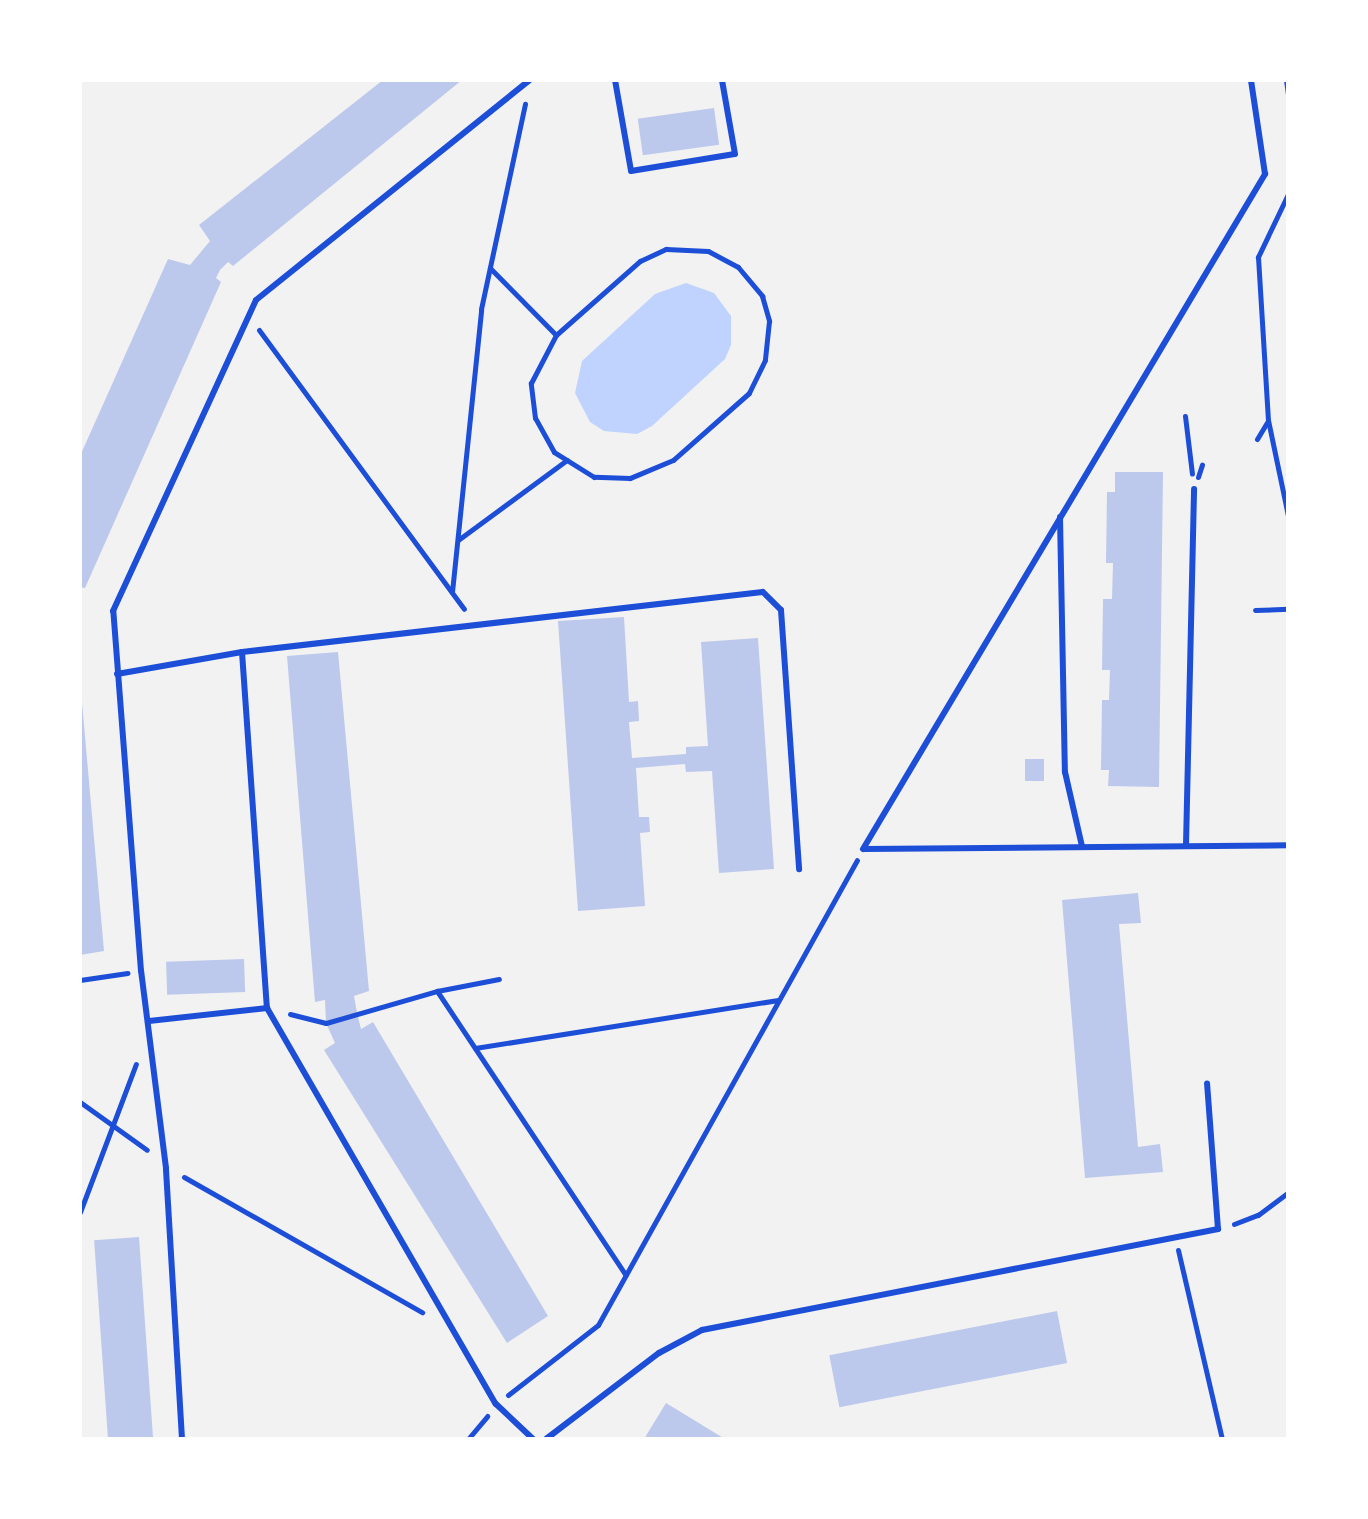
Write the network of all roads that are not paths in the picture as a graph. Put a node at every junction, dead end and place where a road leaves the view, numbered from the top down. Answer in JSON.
{"nodes":[{"id":1,"x":530,"y":80,"type":"edge"},
{"id":2,"x":615,"y":80,"type":"edge"},
{"id":3,"x":722,"y":80,"type":"edge"},
{"id":4,"x":1251,"y":80,"type":"edge"},
{"id":5,"x":1194,"y":489,"type":"road end"},
{"id":6,"x":1060,"y":517,"type":"junction"},
{"id":7,"x":242,"y":652,"type":"junction"},
{"id":8,"x":117,"y":674,"type":"junction"},
{"id":9,"x":1186,"y":845,"type":"junction"},
{"id":10,"x":1288,"y":845,"type":"edge"},
{"id":11,"x":1082,"y":846,"type":"junction"},
{"id":12,"x":799,"y":869,"type":"dead end"},
{"id":13,"x":267,"y":1008,"type":"junction"},
{"id":14,"x":149,"y":1021,"type":"junction"},
{"id":15,"x":1207,"y":1083,"type":"dead end"},
{"id":16,"x":182,"y":1439,"type":"edge"},
{"id":17,"x":533,"y":1439,"type":"edge"},
{"id":18,"x":546,"y":1439,"type":"edge"}],
"edges":[{"from":1,"to":8,"type":"lane"},
{"from":2,"to":3,"type":"lane"},
{"from":4,"to":6,"type":"lane"},
{"from":5,"to":9,"type":"lane"},
{"from":6,"to":11,"type":"lane"},
{"from":6,"to":11,"type":"lane"},
{"from":7,"to":8,"type":"lane"},
{"from":7,"to":12,"type":"lane"},
{"from":7,"to":13,"type":"lane"},
{"from":8,"to":14,"type":"lane"},
{"from":9,"to":10,"type":"lane"},
{"from":9,"to":11,"type":"lane"},
{"from":13,"to":14,"type":"lane"},
{"from":13,"to":17,"type":"lane"},
{"from":14,"to":16,"type":"lane"},
{"from":15,"to":18,"type":"lane"}]}
